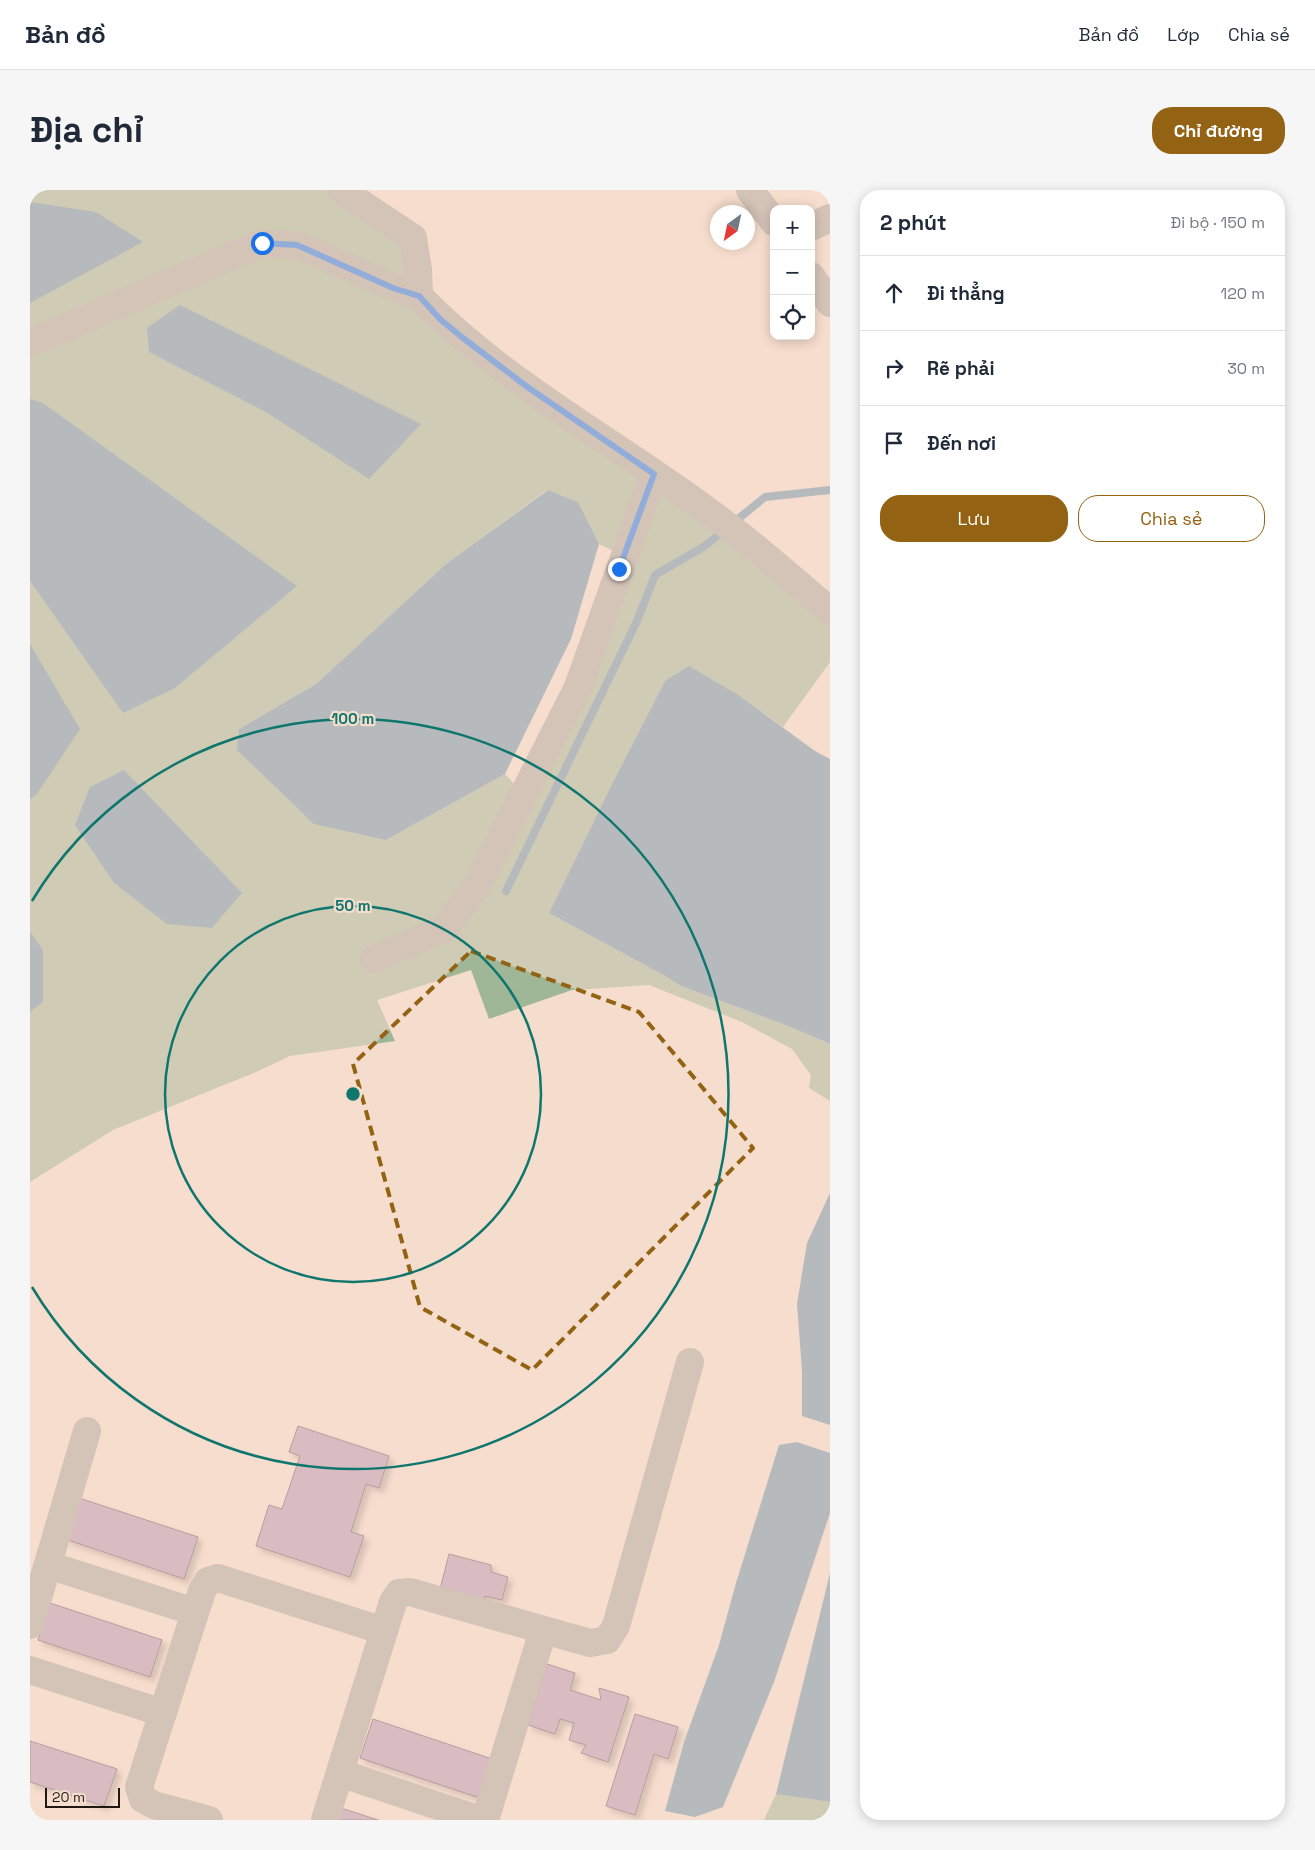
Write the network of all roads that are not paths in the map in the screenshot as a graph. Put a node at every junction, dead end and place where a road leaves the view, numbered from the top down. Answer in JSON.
{"nodes":[{"id":1,"x":341,"y":190,"type":"edge"},
{"id":2,"x":750,"y":190,"type":"edge"},
{"id":3,"x":770,"y":217,"type":"edge"},
{"id":4,"x":830,"y":218,"type":"edge"},
{"id":5,"x":815,"y":225,"type":"edge"},
{"id":6,"x":815,"y":282,"type":"edge"},
{"id":7,"x":419,"y":296,"type":"junction"},
{"id":8,"x":830,"y":303,"type":"edge"},
{"id":9,"x":30,"y":343,"type":"edge"},
{"id":10,"x":654,"y":474,"type":"junction"},
{"id":11,"x":830,"y":611,"type":"edge"},
{"id":12,"x":374,"y":960,"type":"dead end"},
{"id":13,"x":690,"y":1362,"type":"dead end"},
{"id":14,"x":87,"y":1431,"type":"dead end"},
{"id":15,"x":48,"y":1565,"type":"junction"},
{"id":16,"x":195,"y":1612,"type":"junction"},
{"id":17,"x":30,"y":1625,"type":"edge"},
{"id":18,"x":384,"y":1631,"type":"junction"},
{"id":19,"x":543,"y":1631,"type":"junction"},
{"id":20,"x":30,"y":1670,"type":"edge"},
{"id":21,"x":163,"y":1713,"type":"junction"},
{"id":22,"x":340,"y":1773,"type":"junction"},
{"id":23,"x":209,"y":1820,"type":"edge"},
{"id":24,"x":325,"y":1820,"type":"edge"},
{"id":25,"x":480,"y":1820,"type":"edge"},
{"id":26,"x":485,"y":1820,"type":"edge"}],
"edges":[{"from":1,"to":7,"type":"street"},
{"from":2,"to":3,"type":"street"},
{"from":4,"to":5,"type":"street"},
{"from":6,"to":8,"type":"street"},
{"from":7,"to":9,"type":"street"},
{"from":7,"to":10,"type":"street"},
{"from":10,"to":11,"type":"street"},
{"from":10,"to":12,"type":"street"},
{"from":13,"to":19,"type":"street"},
{"from":14,"to":15,"type":"street"},
{"from":15,"to":16,"type":"street"},
{"from":15,"to":17,"type":"street"},
{"from":16,"to":18,"type":"street"},
{"from":16,"to":21,"type":"street"},
{"from":18,"to":19,"type":"street"},
{"from":18,"to":22,"type":"street"},
{"from":19,"to":26,"type":"street"},
{"from":20,"to":21,"type":"street"},
{"from":21,"to":23,"type":"street"},
{"from":22,"to":24,"type":"street"},
{"from":22,"to":25,"type":"street"}]}
